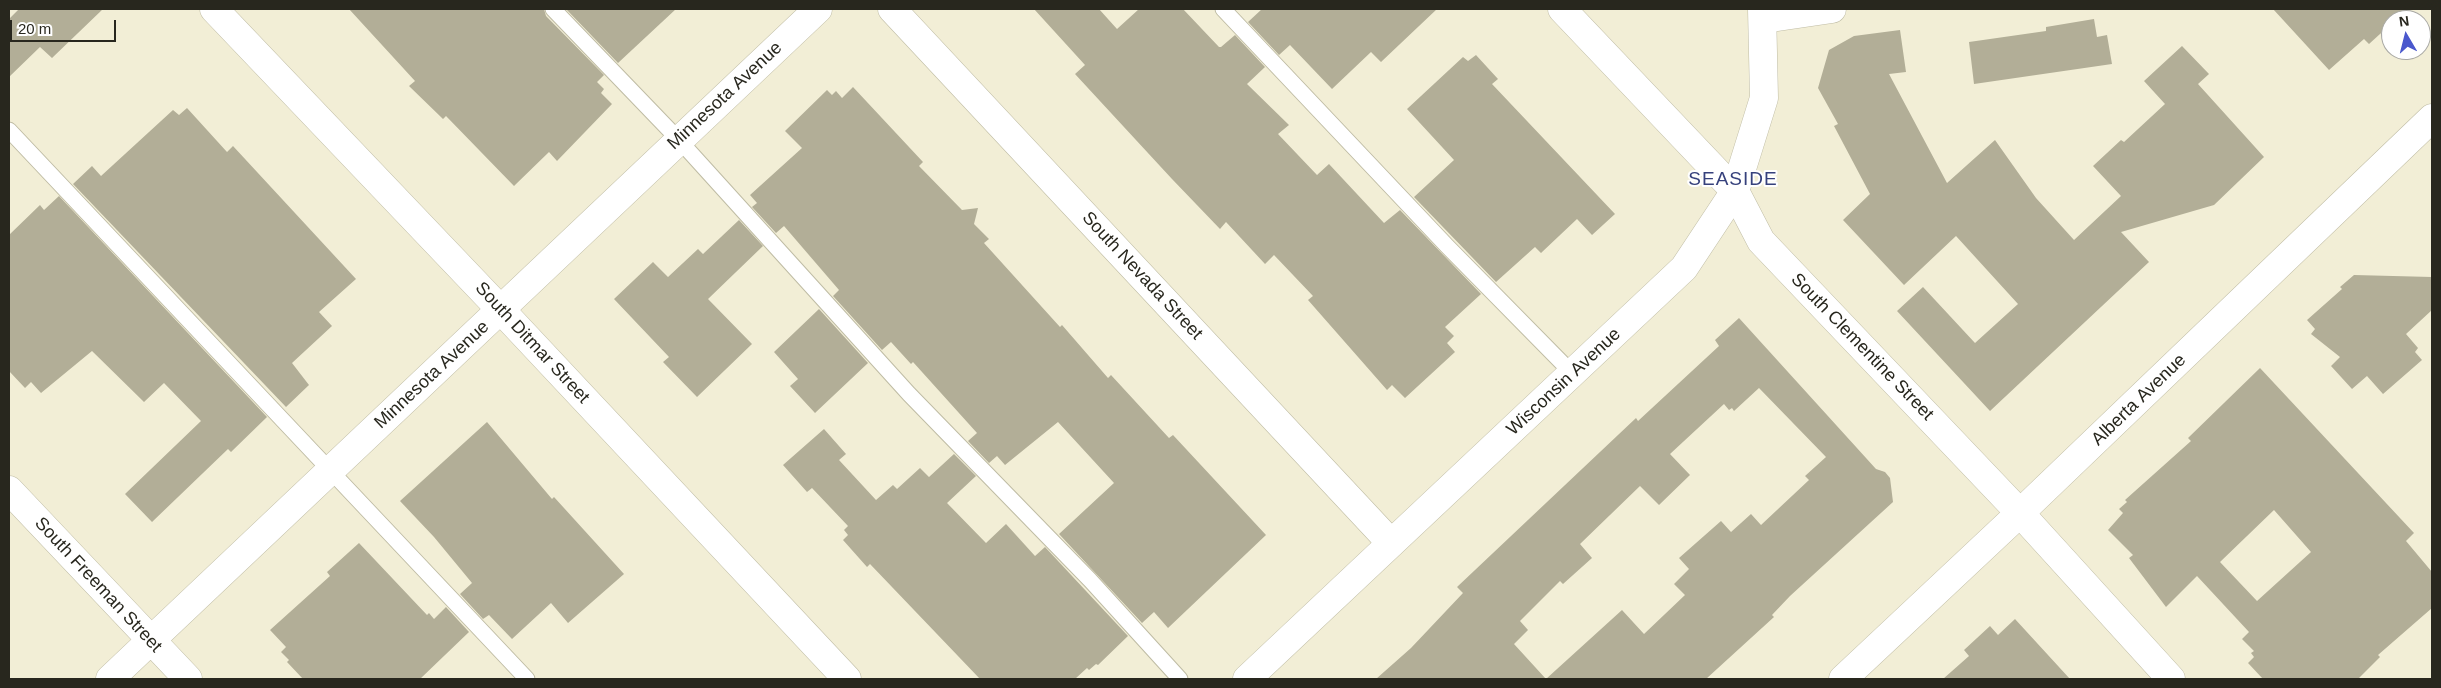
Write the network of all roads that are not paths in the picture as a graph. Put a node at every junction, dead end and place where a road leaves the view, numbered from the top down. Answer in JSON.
{"nodes":[{"id":1,"x":214,"y":9,"type":"edge"},
{"id":2,"x":553,"y":9,"type":"edge"},
{"id":3,"x":818,"y":9,"type":"edge"},
{"id":4,"x":892,"y":9,"type":"edge"},
{"id":5,"x":1223,"y":9,"type":"edge"},
{"id":6,"x":1562,"y":9,"type":"edge"},
{"id":7,"x":1832,"y":9,"type":"edge"},
{"id":8,"x":1763,"y":14,"type":"edge"},
{"id":9,"x":2432,"y":118,"type":"edge"},
{"id":10,"x":9,"y":130,"type":"edge"},
{"id":11,"x":679,"y":140,"type":"junction"},
{"id":12,"x":1735,"y":191,"type":"junction"},
{"id":13,"x":501,"y":310,"type":"junction"},
{"id":14,"x":1574,"y":375,"type":"junction"},
{"id":15,"x":329,"y":472,"type":"junction"},
{"id":16,"x":9,"y":490,"type":"edge"},
{"id":17,"x":2020,"y":513,"type":"junction"},
{"id":18,"x":1391,"y":543,"type":"junction"},
{"id":19,"x":150,"y":640,"type":"junction"},
{"id":20,"x":110,"y":679,"type":"edge"},
{"id":21,"x":188,"y":679,"type":"edge"},
{"id":22,"x":527,"y":679,"type":"edge"},
{"id":23,"x":847,"y":679,"type":"edge"},
{"id":24,"x":1180,"y":679,"type":"edge"},
{"id":25,"x":1247,"y":679,"type":"edge"},
{"id":26,"x":1843,"y":679,"type":"edge"},
{"id":27,"x":2171,"y":679,"type":"edge"}],
"edges":[{"from":1,"to":13,"type":"street","name":"South Ditmar Street"},
{"from":2,"to":11,"type":"lane"},
{"from":3,"to":11,"type":"street","name":"Minnesota Avenue"},
{"from":4,"to":18,"type":"street","name":"South Nevada Street"},
{"from":5,"to":14,"type":"lane"},
{"from":6,"to":12,"type":"street","name":"South Clementine Street"},
{"from":7,"to":8,"type":"street"},
{"from":8,"to":12,"type":"street","name":"Wisconsin Avenue"},
{"from":9,"to":17,"type":"street","name":"Alberta Avenue"},
{"from":10,"to":15,"type":"lane"},
{"from":11,"to":13,"type":"street","name":"Minnesota Avenue"},
{"from":11,"to":24,"type":"lane"},
{"from":12,"to":14,"type":"street","name":"Wisconsin Avenue"},
{"from":12,"to":17,"type":"street","name":"South Clementine Street"},
{"from":13,"to":15,"type":"street","name":"Minnesota Avenue"},
{"from":13,"to":23,"type":"street","name":"South Ditmar Street"},
{"from":14,"to":18,"type":"street","name":"Wisconsin Avenue"},
{"from":15,"to":19,"type":"street","name":"Minnesota Avenue"},
{"from":15,"to":22,"type":"lane"},
{"from":16,"to":19,"type":"street","name":"South Freeman Street"},
{"from":17,"to":26,"type":"street","name":"Alberta Avenue"},
{"from":17,"to":27,"type":"street","name":"South Clementine Street"},
{"from":18,"to":25,"type":"street","name":"Wisconsin Avenue"},
{"from":19,"to":20,"type":"street","name":"Minnesota Avenue"},
{"from":19,"to":21,"type":"street","name":"South Freeman Street"}]}
